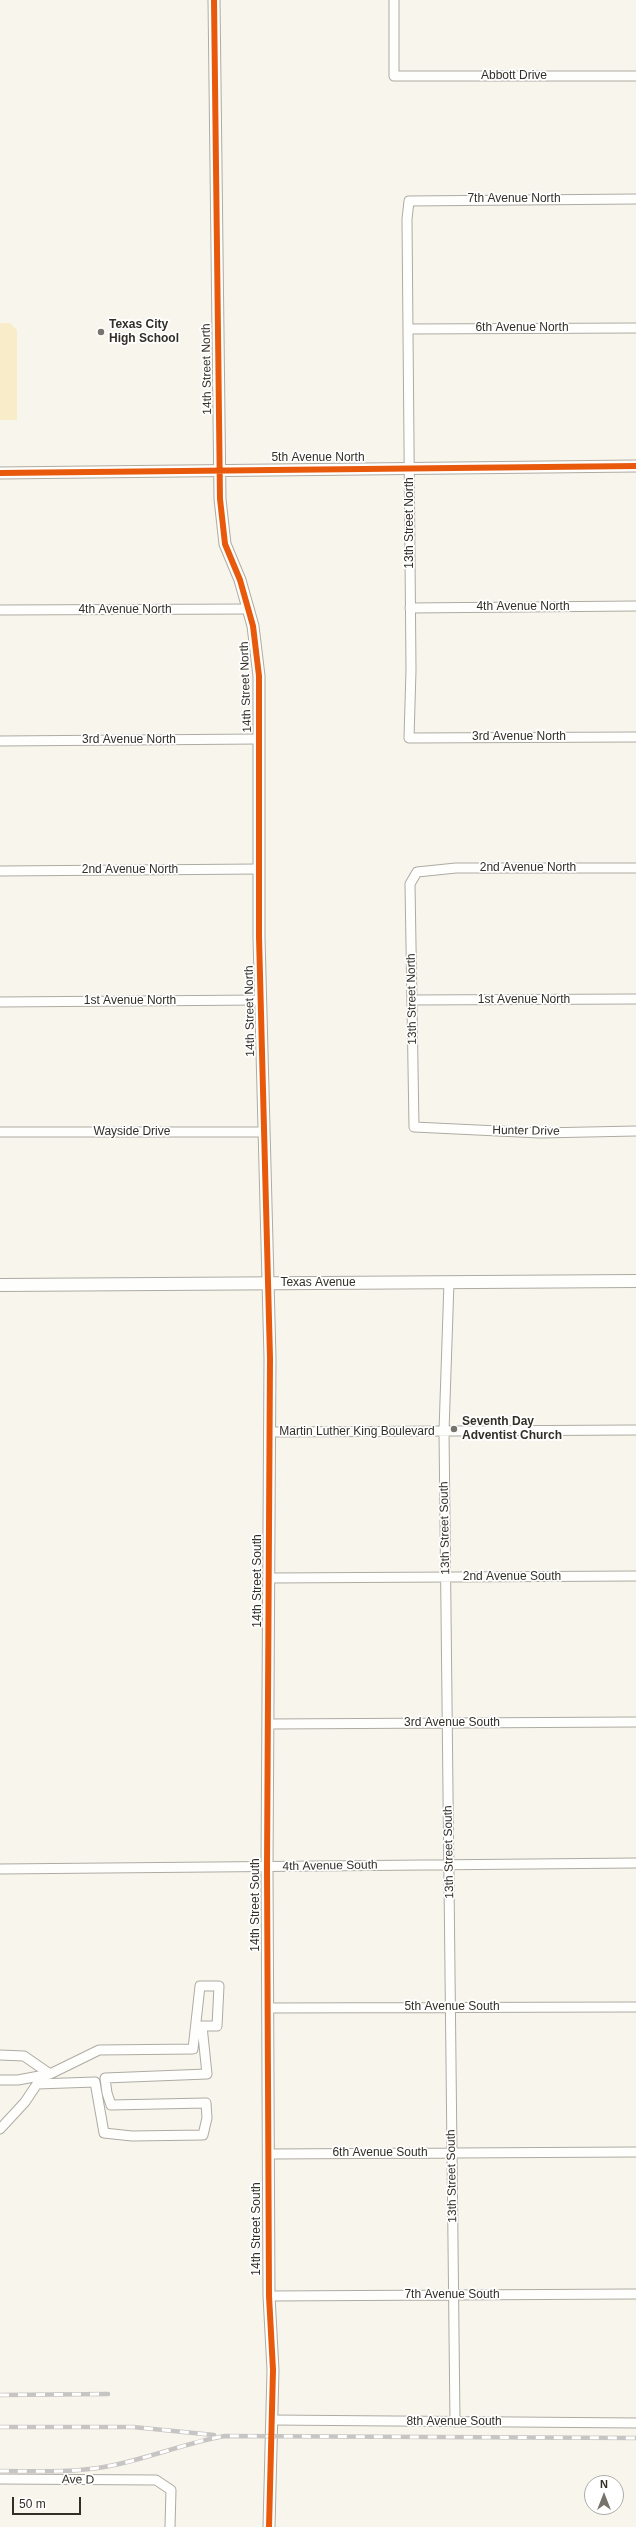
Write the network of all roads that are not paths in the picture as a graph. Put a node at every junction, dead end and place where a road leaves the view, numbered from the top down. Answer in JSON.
{"nodes":[{"id":1,"x":214,"y":0,"type":"edge"},
{"id":2,"x":394,"y":0,"type":"edge"},
{"id":3,"x":636,"y":76,"type":"edge"},
{"id":4,"x":636,"y":199,"type":"edge"},
{"id":5,"x":407,"y":219,"type":"joint"},
{"id":6,"x":636,"y":328,"type":"edge"},
{"id":7,"x":408,"y":329,"type":"junction"},
{"id":8,"x":636,"y":466,"type":"edge"},
{"id":9,"x":409,"y":468,"type":"junction"},
{"id":10,"x":220,"y":470,"type":"junction"},
{"id":11,"x":0,"y":473,"type":"edge"},
{"id":12,"x":636,"y":606,"type":"edge"},
{"id":13,"x":410,"y":608,"type":"junction"},
{"id":14,"x":249,"y":609,"type":"junction"},
{"id":15,"x":0,"y":610,"type":"edge"},
{"id":16,"x":409,"y":731,"type":"joint"},
{"id":17,"x":636,"y":737,"type":"edge"},
{"id":18,"x":259,"y":739,"type":"junction"},
{"id":19,"x":0,"y":741,"type":"edge"},
{"id":20,"x":636,"y":868,"type":"edge"},
{"id":21,"x":259,"y":869,"type":"junction"},
{"id":22,"x":0,"y":871,"type":"edge"},
{"id":23,"x":419,"y":872,"type":"joint"},
{"id":24,"x":261,"y":1000,"type":"junction"},
{"id":25,"x":412,"y":1000,"type":"junction"},
{"id":26,"x":636,"y":1000,"type":"edge"},
{"id":27,"x":0,"y":1002,"type":"edge"},
{"id":28,"x":416,"y":1127,"type":"joint"},
{"id":29,"x":636,"y":1131,"type":"edge"},
{"id":30,"x":0,"y":1132,"type":"edge"},
{"id":31,"x":264,"y":1132,"type":"junction"},
{"id":32,"x":636,"y":1281,"type":"edge"},
{"id":33,"x":449,"y":1282,"type":"junction"},
{"id":34,"x":267,"y":1283,"type":"junction"},
{"id":35,"x":0,"y":1285,"type":"edge"},
{"id":36,"x":636,"y":1430,"type":"edge"},
{"id":37,"x":444,"y":1431,"type":"junction"},
{"id":38,"x":269,"y":1432,"type":"junction"},
{"id":39,"x":636,"y":1576,"type":"edge"},
{"id":40,"x":446,"y":1577,"type":"junction"},
{"id":41,"x":268,"y":1578,"type":"junction"},
{"id":42,"x":636,"y":1722,"type":"edge"},
{"id":43,"x":448,"y":1723,"type":"junction"},
{"id":44,"x":268,"y":1724,"type":"junction"},
{"id":45,"x":636,"y":1863,"type":"edge"},
{"id":46,"x":449,"y":1865,"type":"junction"},
{"id":47,"x":267,"y":1867,"type":"junction"},
{"id":48,"x":0,"y":1869,"type":"edge"},
{"id":49,"x":450,"y":2007,"type":"junction"},
{"id":50,"x":636,"y":2007,"type":"edge"},
{"id":51,"x":267,"y":2008,"type":"junction"},
{"id":52,"x":0,"y":2056,"type":"edge"},
{"id":53,"x":50,"y":2074,"type":"junction"},
{"id":54,"x":0,"y":2080,"type":"edge"},
{"id":55,"x":0,"y":2129,"type":"edge"},
{"id":56,"x":636,"y":2152,"type":"edge"},
{"id":57,"x":452,"y":2153,"type":"junction"},
{"id":58,"x":268,"y":2154,"type":"junction"},
{"id":59,"x":636,"y":2294,"type":"edge"},
{"id":60,"x":453,"y":2295,"type":"junction"},
{"id":61,"x":269,"y":2296,"type":"junction"},
{"id":62,"x":272,"y":2420,"type":"junction"},
{"id":63,"x":455,"y":2422,"type":"junction"},
{"id":64,"x":636,"y":2423,"type":"edge"},
{"id":65,"x":0,"y":2479,"type":"edge"},
{"id":66,"x":170,"y":2527,"type":"edge"},
{"id":67,"x":269,"y":2527,"type":"edge"}],
"edges":[{"from":1,"to":10,"type":"street","name":"14th Street North"},
{"from":2,"to":3,"type":"street","name":"Abbott Drive"},
{"from":4,"to":5,"type":"street","name":"7th Avenue North"},
{"from":5,"to":7,"type":"street","name":"13th Street North"},
{"from":6,"to":7,"type":"street","name":"6th Avenue North"},
{"from":7,"to":9,"type":"street","name":"13th Street North"},
{"from":8,"to":9,"type":"street","name":"5th Avenue North"},
{"from":9,"to":10,"type":"street","name":"5th Avenue North"},
{"from":9,"to":13,"type":"street","name":"13th Street North"},
{"from":10,"to":11,"type":"street","name":"5th Avenue North"},
{"from":10,"to":14,"type":"street","name":"14th Street North"},
{"from":12,"to":13,"type":"street","name":"4th Avenue North"},
{"from":13,"to":16,"type":"street","name":"13th Street North"},
{"from":14,"to":15,"type":"street","name":"4th Avenue North"},
{"from":14,"to":18,"type":"street","name":"14th Street North"},
{"from":16,"to":17,"type":"street","name":"3rd Avenue North"},
{"from":18,"to":19,"type":"street","name":"3rd Avenue North"},
{"from":18,"to":21,"type":"street","name":"14th Street North"},
{"from":20,"to":23,"type":"street","name":"2nd Avenue North"},
{"from":21,"to":22,"type":"street","name":"2nd Avenue North"},
{"from":21,"to":24,"type":"street","name":"14th Street North"},
{"from":23,"to":25,"type":"street","name":"13th Street North"},
{"from":24,"to":27,"type":"street","name":"1st Avenue North"},
{"from":24,"to":31,"type":"street","name":"14th Street North"},
{"from":25,"to":26,"type":"street","name":"1st Avenue North"},
{"from":25,"to":28,"type":"street","name":"13th Street North"},
{"from":28,"to":29,"type":"street","name":"Hunter Drive"},
{"from":30,"to":31,"type":"street","name":"Wayside Drive"},
{"from":31,"to":34,"type":"street","name":"14th Street North"},
{"from":32,"to":33,"type":"main road","name":"Texas Avenue"},
{"from":33,"to":34,"type":"main road","name":"Texas Avenue"},
{"from":33,"to":37,"type":"street","name":"13th Street South"},
{"from":34,"to":35,"type":"main road","name":"Texas Avenue"},
{"from":34,"to":38,"type":"street","name":"14th Street South"},
{"from":36,"to":37,"type":"street","name":"Martin Luther King Boulevard"},
{"from":37,"to":38,"type":"street","name":"Martin Luther King Boulevard"},
{"from":37,"to":40,"type":"street","name":"13th Street South"},
{"from":38,"to":41,"type":"street","name":"14th Street South"},
{"from":39,"to":40,"type":"street","name":"2nd Avenue South"},
{"from":40,"to":41,"type":"street","name":"2nd Avenue South"},
{"from":40,"to":43,"type":"street","name":"13th Street South"},
{"from":41,"to":44,"type":"street","name":"14th Street South"},
{"from":42,"to":43,"type":"street","name":"3rd Avenue South"},
{"from":43,"to":44,"type":"street","name":"3rd Avenue South"},
{"from":43,"to":46,"type":"street","name":"13th Street South"},
{"from":44,"to":47,"type":"street","name":"14th Street South"},
{"from":45,"to":46,"type":"street","name":"4th Avenue South"},
{"from":46,"to":47,"type":"street","name":"4th Avenue South"},
{"from":46,"to":49,"type":"street","name":"13th Street South"},
{"from":47,"to":48,"type":"street","name":"4th Avenue South"},
{"from":47,"to":51,"type":"street","name":"14th Street South"},
{"from":49,"to":50,"type":"street","name":"5th Avenue South"},
{"from":49,"to":51,"type":"street","name":"5th Avenue South"},
{"from":49,"to":57,"type":"street","name":"13th Street South"},
{"from":51,"to":58,"type":"street","name":"14th Street South"},
{"from":52,"to":53,"type":"street"},
{"from":53,"to":54,"type":"street"},
{"from":53,"to":55,"type":"street"},
{"from":56,"to":57,"type":"street","name":"6th Avenue South"},
{"from":57,"to":58,"type":"street","name":"6th Avenue South"},
{"from":57,"to":60,"type":"street","name":"13th Street South"},
{"from":58,"to":61,"type":"street","name":"14th Street South"},
{"from":59,"to":60,"type":"street","name":"7th Avenue South"},
{"from":60,"to":61,"type":"street","name":"7th Avenue South"},
{"from":60,"to":63,"type":"street","name":"13th Street South"},
{"from":61,"to":62,"type":"street","name":"14th Street South"},
{"from":62,"to":63,"type":"street","name":"8th Avenue South"},
{"from":62,"to":67,"type":"street","name":"14th Street South"},
{"from":63,"to":64,"type":"street","name":"8th Avenue South"},
{"from":65,"to":66,"type":"street","name":"Ave D"}]}
